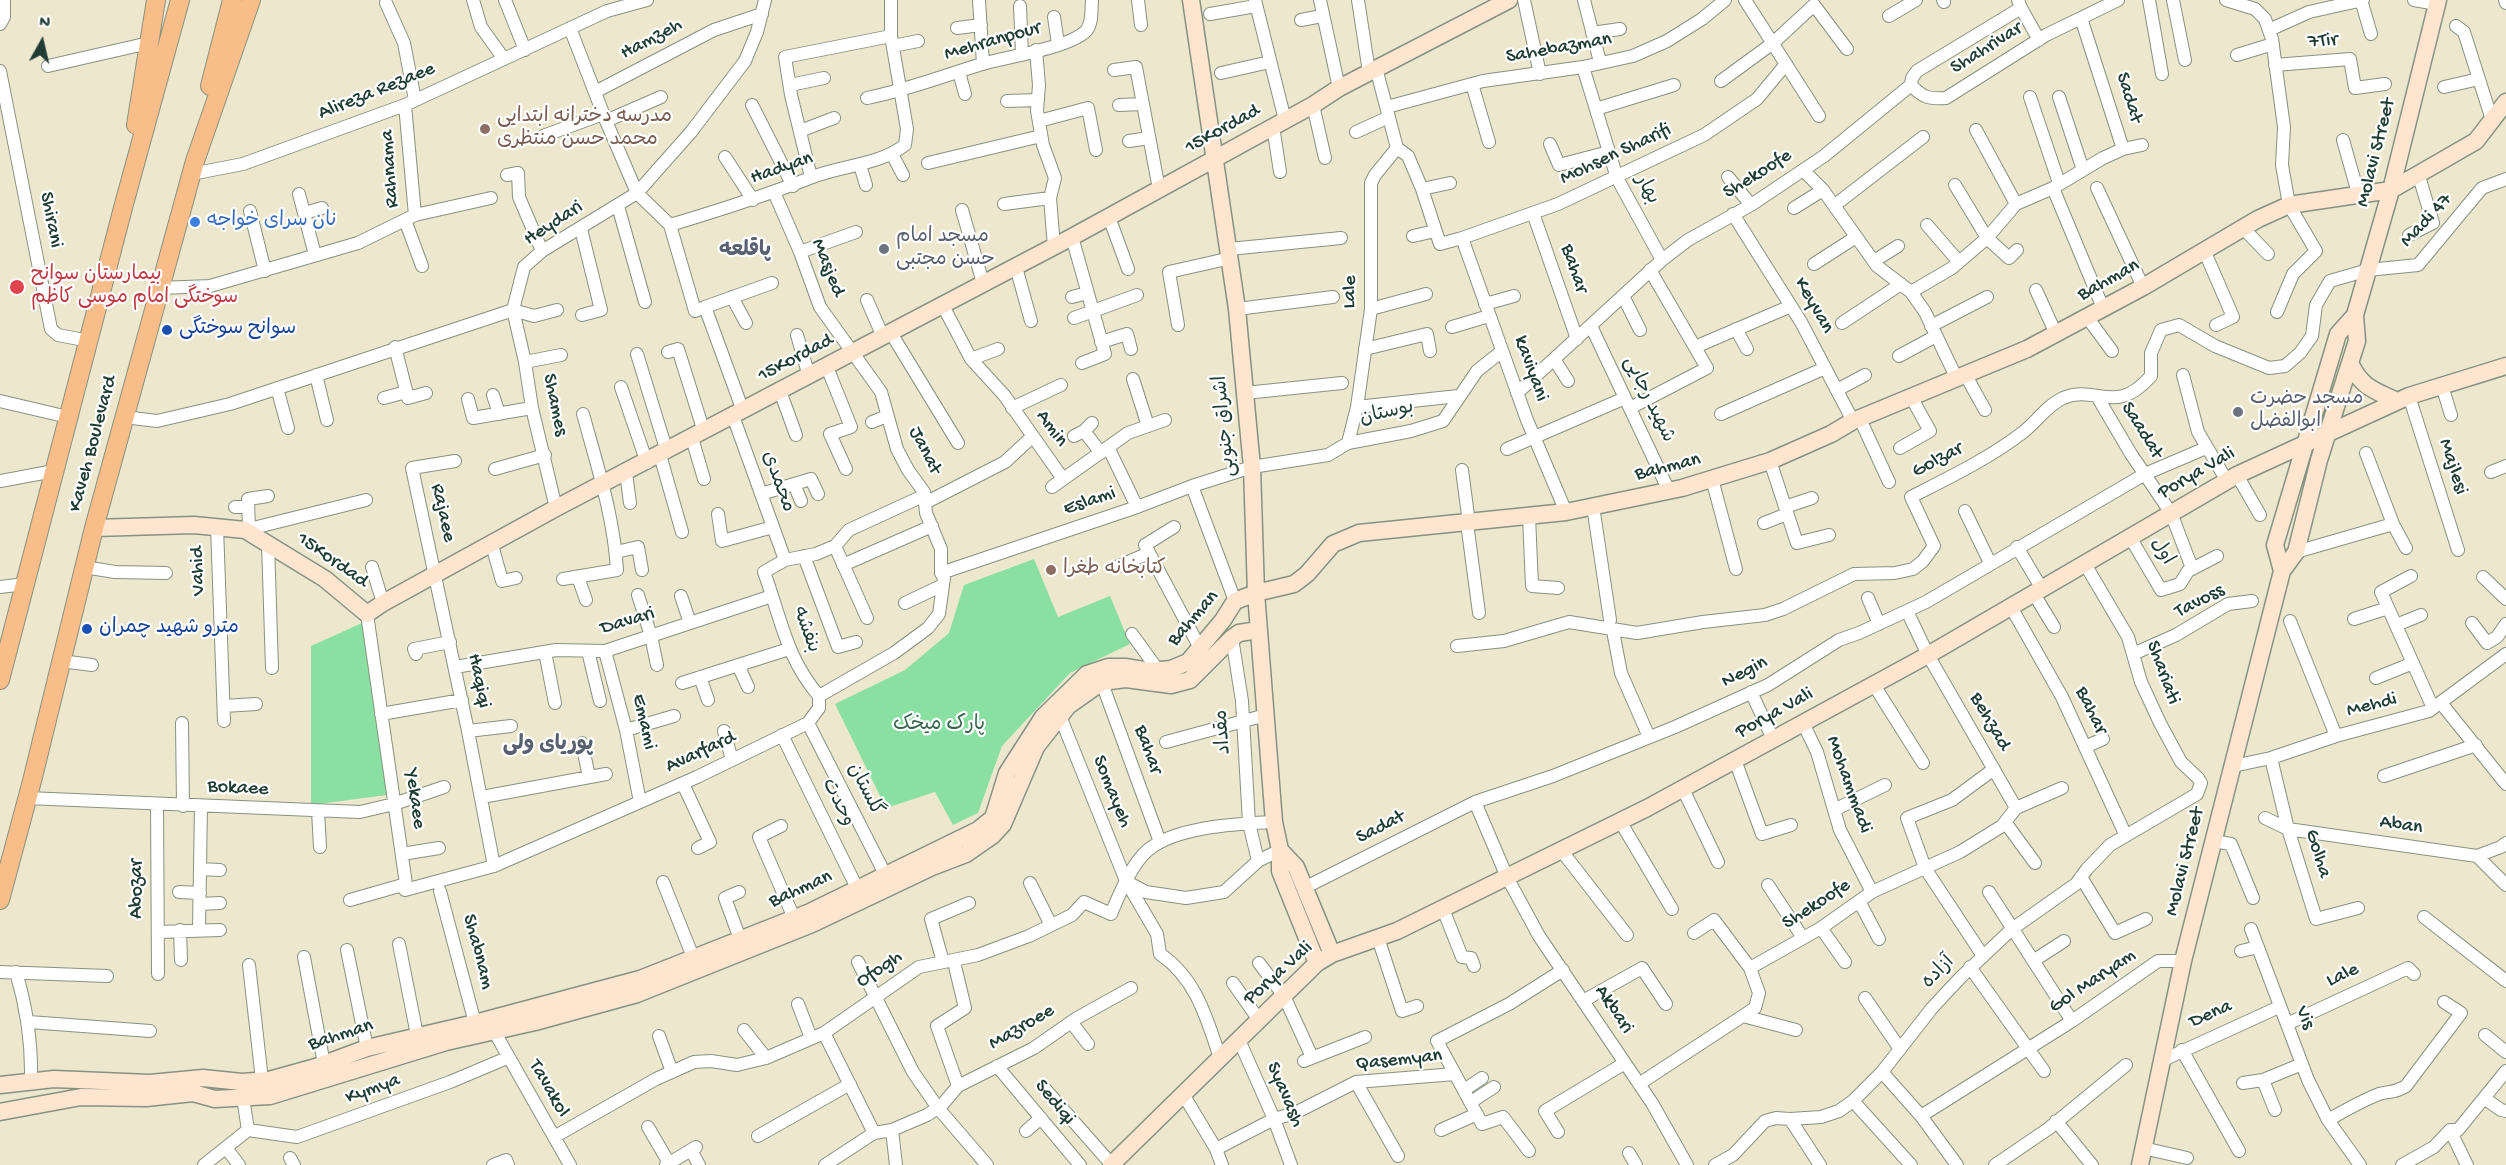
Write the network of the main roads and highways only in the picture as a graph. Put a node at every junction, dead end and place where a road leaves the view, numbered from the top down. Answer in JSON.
{"nodes":[{"id":1,"x":156,"y":0,"type":"edge"},
{"id":2,"x":180,"y":0,"type":"edge"},
{"id":3,"x":232,"y":0,"type":"edge"},
{"id":4,"x":251,"y":0,"type":"edge"},
{"id":5,"x":193,"y":168,"type":"junction"},
{"id":6,"x":124,"y":204,"type":"junction"},
{"id":7,"x":1,"y":675,"type":"edge"},
{"id":8,"x":0,"y":900,"type":"edge"}],
"edges":[{"from":1,"to":6,"type":"main road"},
{"from":2,"to":6,"type":"main road","name":"Kaveh Boulevard"},
{"from":3,"to":5,"type":"main road","name":"Kaveh Boulevard"},
{"from":4,"to":5,"type":"main road"},
{"from":5,"to":8,"type":"main road","name":"Kaveh Boulevard"},
{"from":6,"to":7,"type":"main road","name":"Kaveh Boulevard"}]}
